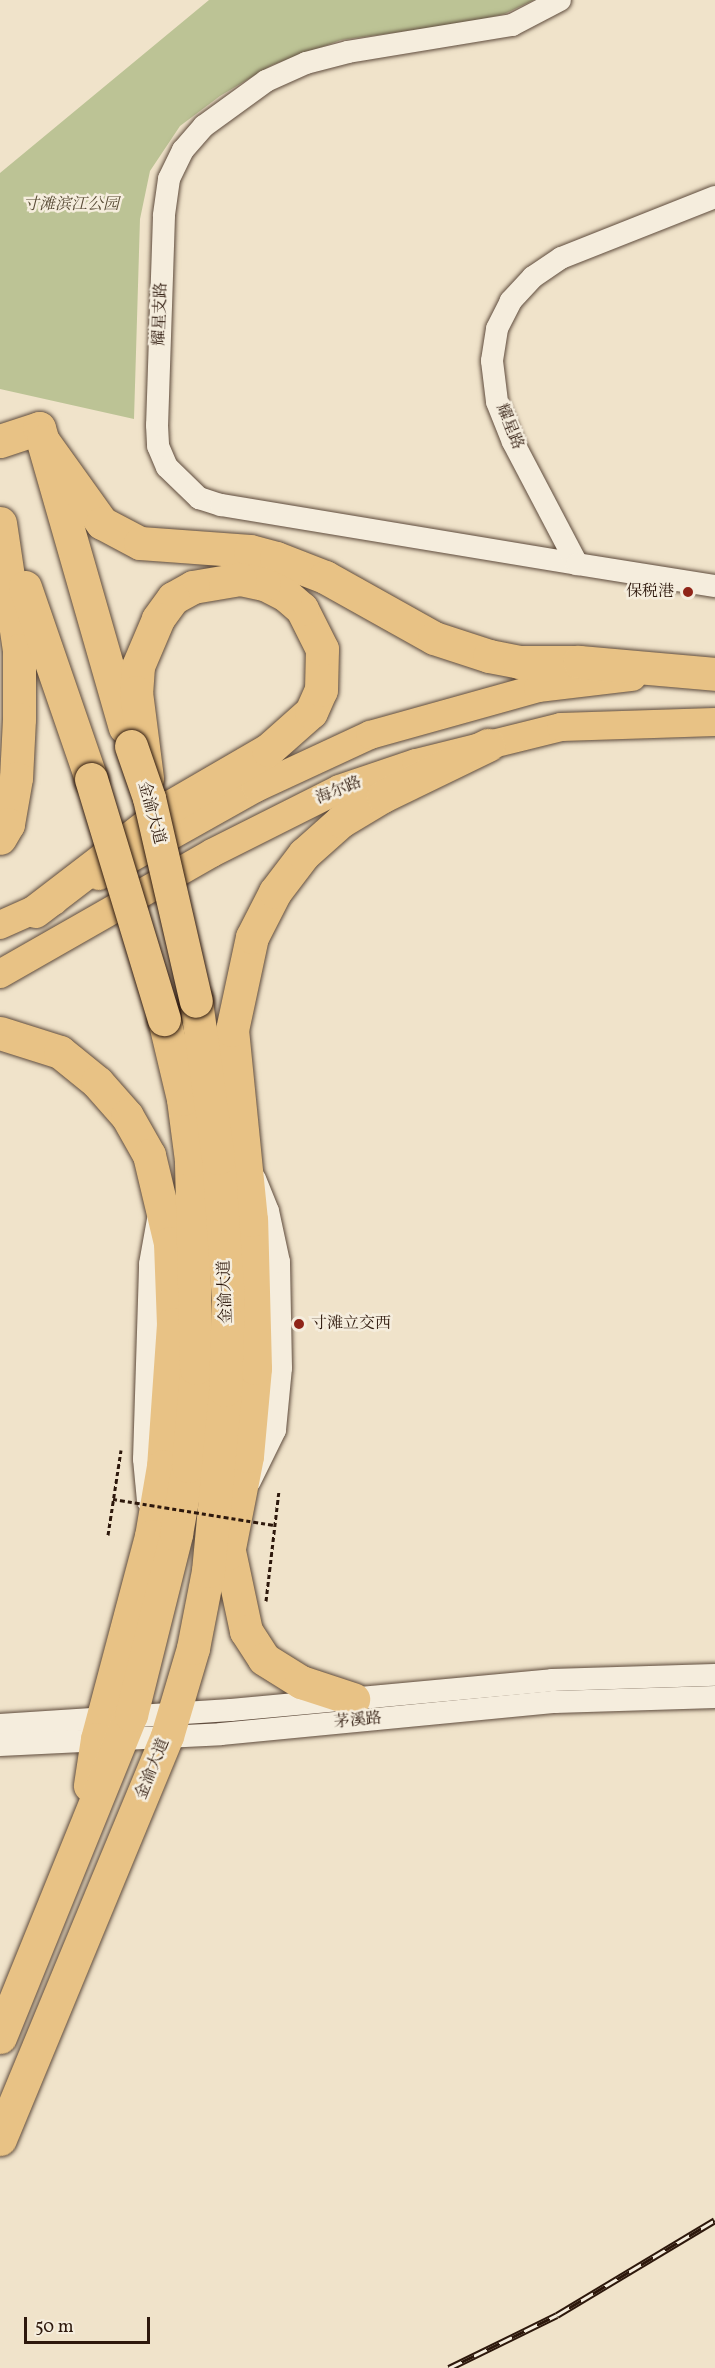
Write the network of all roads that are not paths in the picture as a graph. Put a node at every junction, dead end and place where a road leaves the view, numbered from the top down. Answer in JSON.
{"nodes":[{"id":1,"x":560,"y":0,"type":"edge"},
{"id":2,"x":715,"y":197,"type":"edge"},
{"id":3,"x":41,"y":435,"type":"junction"},
{"id":4,"x":0,"y":441,"type":"edge"},
{"id":5,"x":0,"y":514,"type":"edge"},
{"id":6,"x":0,"y":523,"type":"edge"},
{"id":7,"x":577,"y":564,"type":"junction"},
{"id":8,"x":715,"y":586,"type":"edge"},
{"id":9,"x":715,"y":675,"type":"edge"},
{"id":10,"x":715,"y":722,"type":"edge"},
{"id":11,"x":137,"y":742,"type":"junction"},
{"id":12,"x":488,"y":745,"type":"junction"},
{"id":13,"x":0,"y":838,"type":"edge"},
{"id":14,"x":35,"y":911,"type":"junction"},
{"id":15,"x":0,"y":925,"type":"edge"},
{"id":16,"x":0,"y":974,"type":"edge"},
{"id":17,"x":0,"y":1033,"type":"edge"},
{"id":18,"x":229,"y":1551,"type":"junction"},
{"id":19,"x":193,"y":1648,"type":"junction"},
{"id":20,"x":715,"y":1675,"type":"edge"},
{"id":21,"x":554,"y":1691,"type":"junction"},
{"id":22,"x":715,"y":1697,"type":"edge"},
{"id":23,"x":353,"y":1699,"type":"junction"},
{"id":24,"x":0,"y":1725,"type":"edge"},
{"id":25,"x":170,"y":1725,"type":"junction"},
{"id":26,"x":114,"y":1728,"type":"junction"},
{"id":27,"x":0,"y":1745,"type":"edge"},
{"id":28,"x":0,"y":2037,"type":"edge"},
{"id":29,"x":0,"y":2139,"type":"edge"}],
"edges":[{"from":1,"to":7,"type":"street","name":"耀星支路"},
{"from":2,"to":7,"type":"street","name":"耀星路"},
{"from":3,"to":4,"type":"highway"},
{"from":3,"to":9,"type":"highway"},
{"from":3,"to":11,"type":"highway","name":"金渝大道"},
{"from":5,"to":26,"type":"highway","name":"金渝大道","bridge":true},
{"from":6,"to":13,"type":"highway"},
{"from":7,"to":8,"type":"street"},
{"from":9,"to":14,"type":"main road"},
{"from":10,"to":12,"type":"main road","name":"海尔路"},
{"from":11,"to":14,"type":"highway"},
{"from":11,"to":19,"type":"highway","name":"金渝大道","bridge":true},
{"from":12,"to":16,"type":"main road","name":"海尔路"},
{"from":12,"to":18,"type":"highway"},
{"from":14,"to":15,"type":"main road"},
{"from":17,"to":26,"type":"highway"},
{"from":18,"to":19,"type":"highway"},
{"from":18,"to":23,"type":"highway"},
{"from":19,"to":25,"type":"highway","name":"金渝大道"},
{"from":20,"to":21,"type":"street","name":"茅溪路"},
{"from":21,"to":22,"type":"street","name":"茅溪路"},
{"from":21,"to":23,"type":"street","name":"茅溪路"},
{"from":21,"to":25,"type":"street","name":"茅溪路"},
{"from":23,"to":25,"type":"street","name":"茅溪路"},
{"from":24,"to":26,"type":"street","name":"茅溪路"},
{"from":25,"to":26,"type":"street","name":"茅溪路"},
{"from":25,"to":29,"type":"highway","name":"金渝大道"},
{"from":26,"to":27,"type":"street","name":"茅溪路"},
{"from":26,"to":28,"type":"highway","name":"金渝大道"}]}
